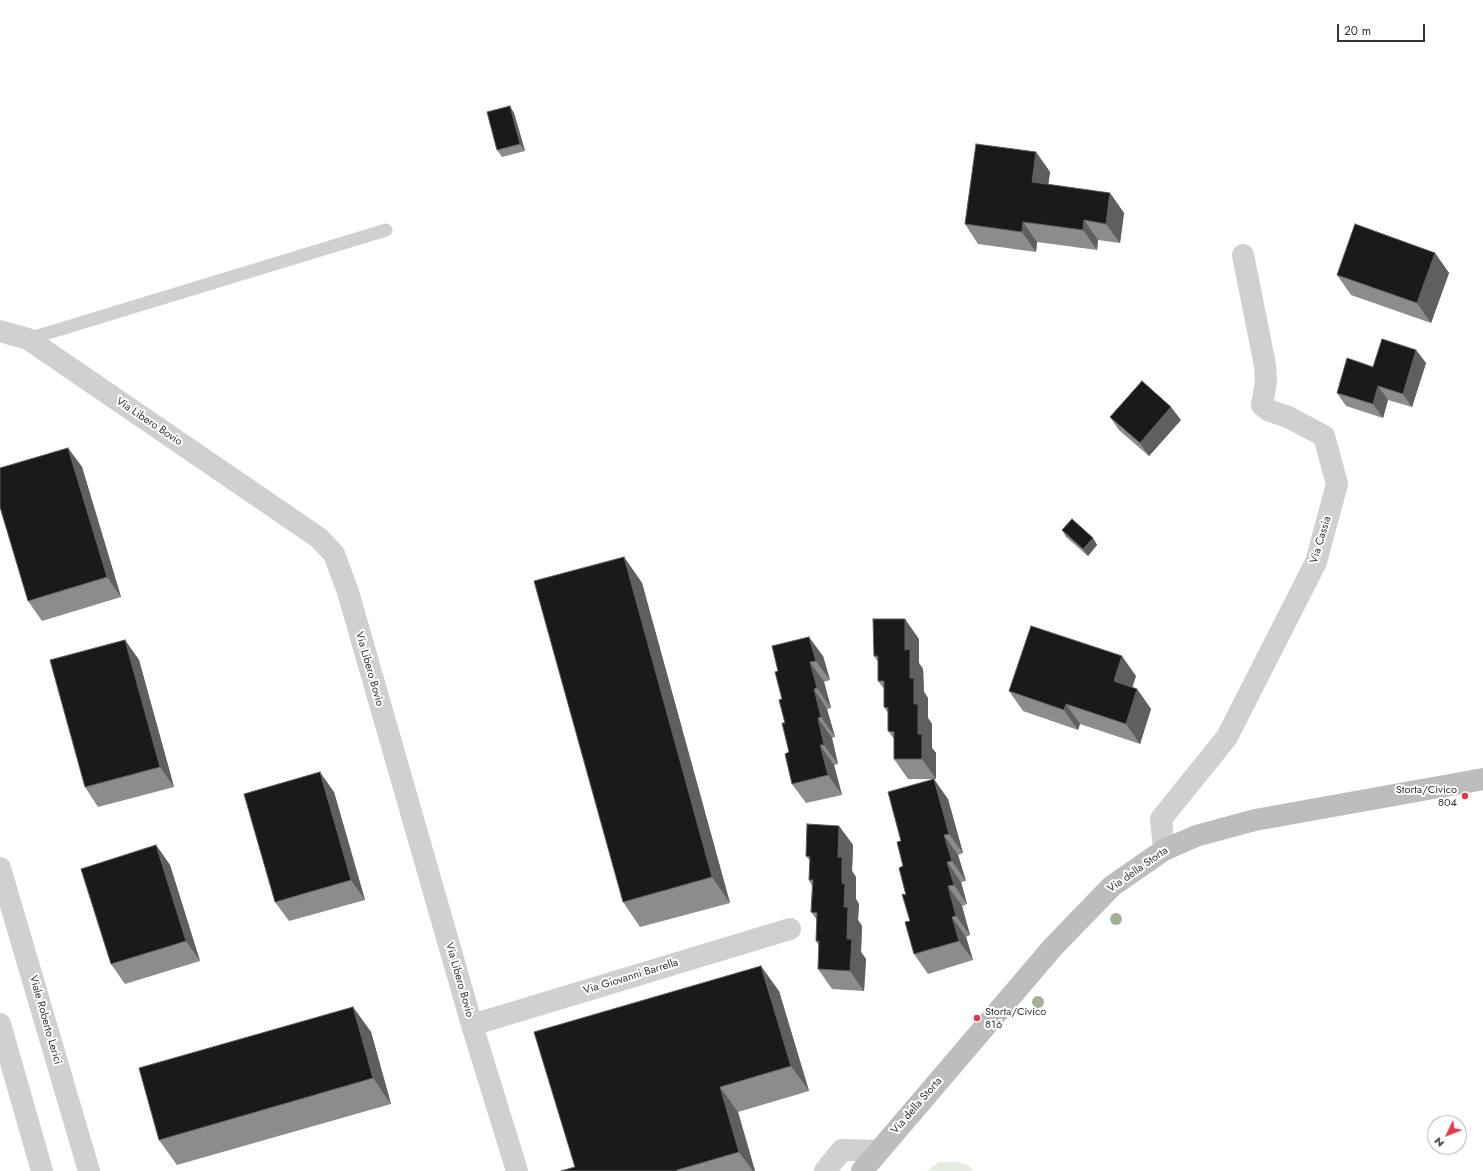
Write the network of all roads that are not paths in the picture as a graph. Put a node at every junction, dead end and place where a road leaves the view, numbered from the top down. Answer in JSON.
{"nodes":[{"id":1,"x":386,"y":230,"type":"dead end"},
{"id":2,"x":1243,"y":255,"type":"dead end"},
{"id":3,"x":0,"y":331,"type":"edge"},
{"id":4,"x":28,"y":339,"type":"junction"},
{"id":5,"x":1483,"y":779,"type":"edge"},
{"id":6,"x":1164,"y":850,"type":"junction"},
{"id":7,"x":0,"y":868,"type":"edge"},
{"id":8,"x":790,"y":929,"type":"dead end"},
{"id":9,"x":0,"y":1024,"type":"edge"},
{"id":10,"x":472,"y":1025,"type":"junction"},
{"id":11,"x":879,"y":1151,"type":"junction"},
{"id":12,"x":42,"y":1171,"type":"edge"},
{"id":13,"x":89,"y":1171,"type":"edge"},
{"id":14,"x":516,"y":1171,"type":"edge"},
{"id":15,"x":825,"y":1171,"type":"edge"},
{"id":16,"x":862,"y":1171,"type":"edge"}],
"edges":[{"from":1,"to":4,"type":"lane"},
{"from":2,"to":6,"type":"street","name":"Via Cassia"},
{"from":3,"to":4,"type":"street","name":"Via Libero Bovio"},
{"from":4,"to":10,"type":"street","name":"Via Libero Bovio"},
{"from":5,"to":6,"type":"main road","name":"Via della Storta"},
{"from":6,"to":11,"type":"main road","name":"Via della Storta"},
{"from":7,"to":13,"type":"street","name":"Viale Roberto Lerici"},
{"from":8,"to":10,"type":"street","name":"Via Giovanni Barrella"},
{"from":9,"to":12,"type":"street"},
{"from":10,"to":14,"type":"street","name":"Via Libero Bovio"},
{"from":11,"to":15,"type":"street"},
{"from":11,"to":16,"type":"main road","name":"Via della Storta"}]}
